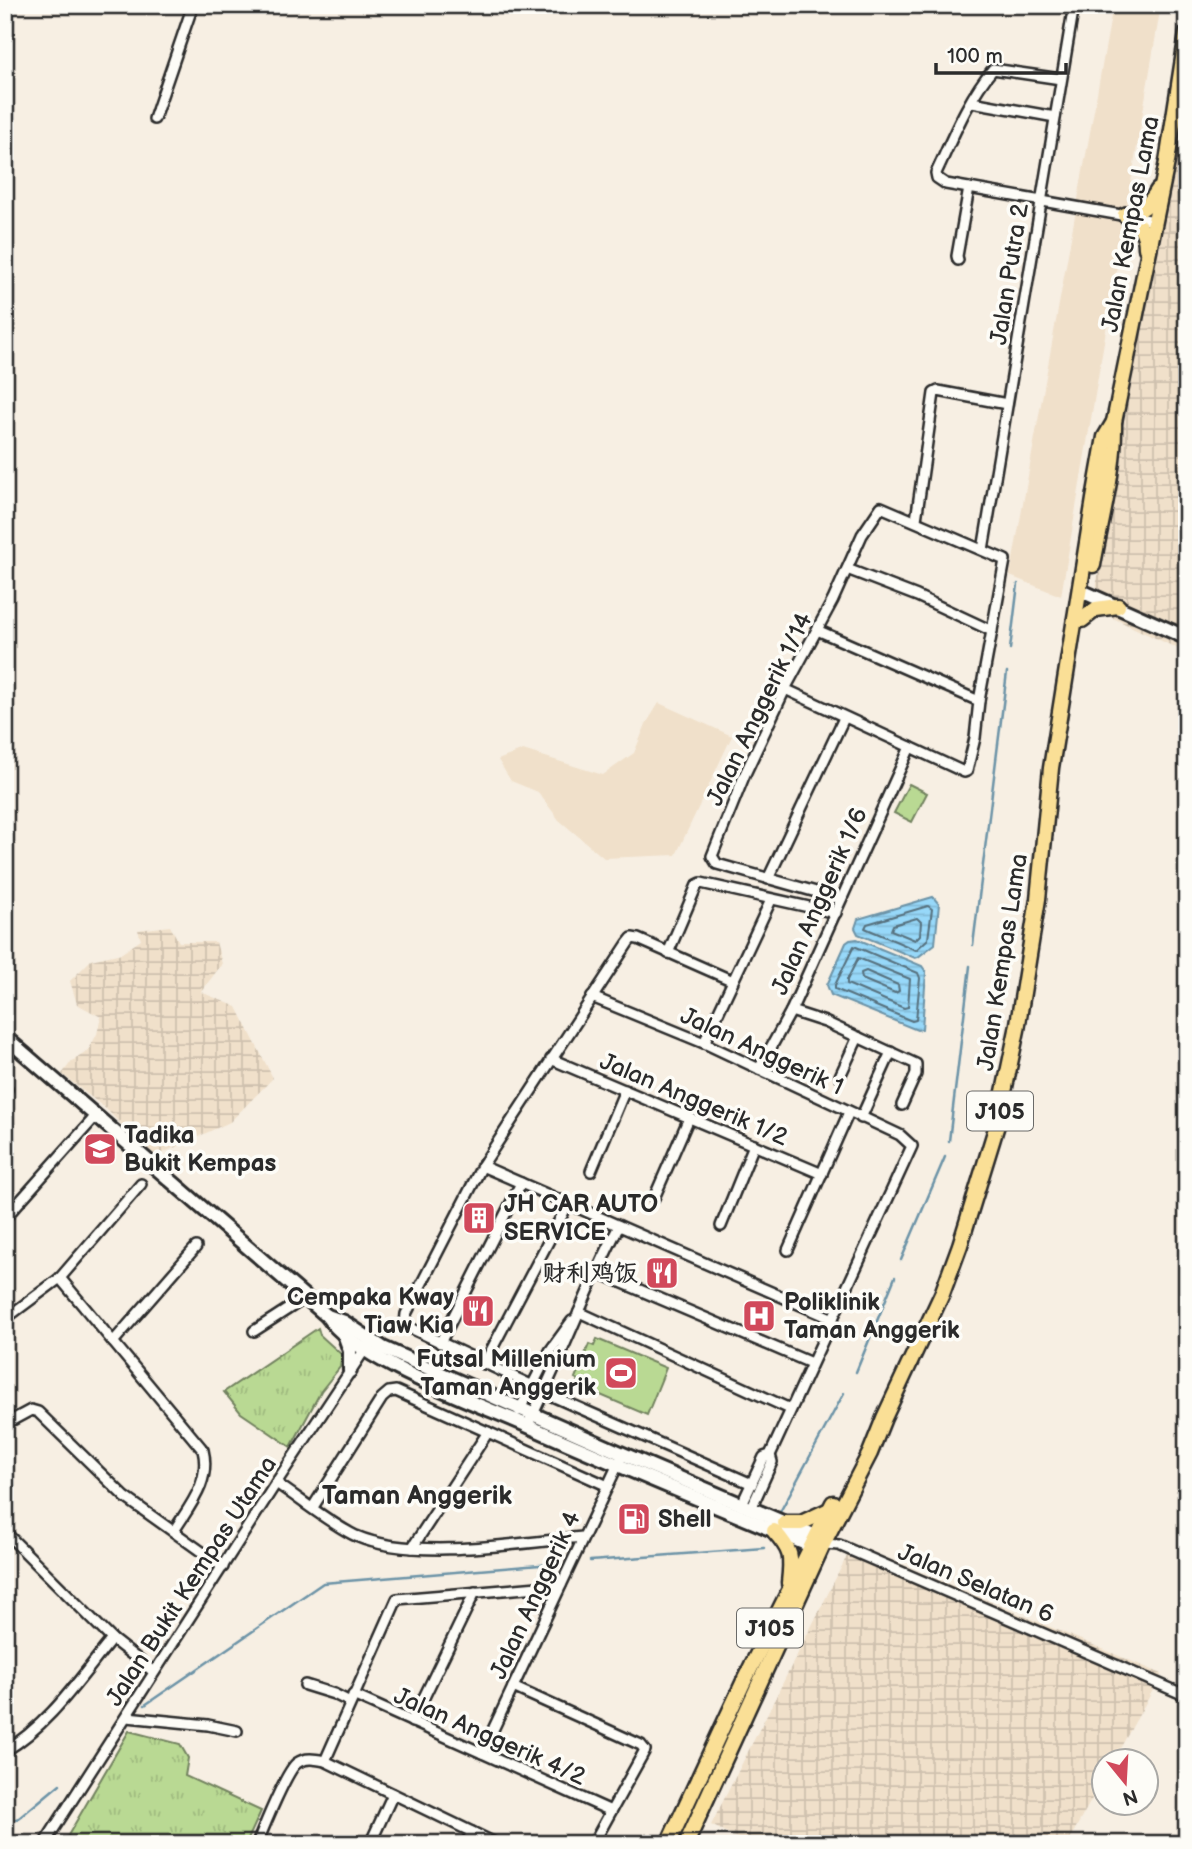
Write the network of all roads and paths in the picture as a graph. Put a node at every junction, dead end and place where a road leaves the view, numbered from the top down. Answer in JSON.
{"nodes":[{"id":1,"x":193,"y":5,"type":"edge"},
{"id":2,"x":1073,"y":5,"type":"edge"},
{"id":3,"x":1187,"y":33,"type":"edge"},
{"id":4,"x":1061,"y":79,"type":"junction"},
{"id":5,"x":972,"y":102,"type":"junction"},
{"id":6,"x":1055,"y":117,"type":"junction"},
{"id":7,"x":154,"y":119,"type":"dead end"},
{"id":8,"x":1167,"y":162,"type":"junction"},
{"id":9,"x":969,"y":188,"type":"junction"},
{"id":10,"x":1041,"y":201,"type":"junction"},
{"id":11,"x":1125,"y":215,"type":"junction"},
{"id":12,"x":1155,"y":221,"type":"junction"},
{"id":13,"x":958,"y":260,"type":"dead end"},
{"id":14,"x":1139,"y":298,"type":"junction"},
{"id":15,"x":1007,"y":404,"type":"junction"},
{"id":16,"x":916,"y":520,"type":"junction"},
{"id":17,"x":983,"y":550,"type":"junction"},
{"id":18,"x":847,"y":569,"type":"junction"},
{"id":19,"x":1084,"y":591,"type":"junction"},
{"id":20,"x":1118,"y":606,"type":"junction"},
{"id":21,"x":1082,"y":620,"type":"junction"},
{"id":22,"x":817,"y":630,"type":"junction"},
{"id":23,"x":992,"y":631,"type":"junction"},
{"id":24,"x":1187,"y":638,"type":"edge"},
{"id":25,"x":785,"y":690,"type":"junction"},
{"id":26,"x":979,"y":701,"type":"junction"},
{"id":27,"x":844,"y":718,"type":"junction"},
{"id":28,"x":910,"y":747,"type":"junction"},
{"id":29,"x":1051,"y":786,"type":"junction"},
{"id":30,"x":768,"y":879,"type":"junction"},
{"id":31,"x":841,"y":899,"type":"junction"},
{"id":32,"x":771,"y":900,"type":"junction"},
{"id":33,"x":836,"y":913,"type":"junction"},
{"id":34,"x":668,"y":953,"type":"junction"},
{"id":35,"x":731,"y":980,"type":"junction"},
{"id":36,"x":593,"y":997,"type":"junction"},
{"id":37,"x":791,"y":1010,"type":"junction"},
{"id":38,"x":5,"y":1037,"type":"edge"},
{"id":39,"x":858,"y":1037,"type":"junction"},
{"id":40,"x":704,"y":1043,"type":"junction"},
{"id":41,"x":891,"y":1052,"type":"junction"},
{"id":42,"x":551,"y":1059,"type":"junction"},
{"id":43,"x":759,"y":1069,"type":"junction"},
{"id":44,"x":840,"y":1076,"type":"dead end"},
{"id":45,"x":625,"y":1090,"type":"junction"},
{"id":46,"x":902,"y":1105,"type":"dead end"},
{"id":47,"x":849,"y":1112,"type":"junction"},
{"id":48,"x":95,"y":1117,"type":"junction"},
{"id":49,"x":689,"y":1118,"type":"junction"},
{"id":50,"x":861,"y":1118,"type":"junction"},
{"id":51,"x":754,"y":1145,"type":"junction"},
{"id":52,"x":482,"y":1166,"type":"junction"},
{"id":53,"x":591,"y":1171,"type":"dead end"},
{"id":54,"x":822,"y":1174,"type":"junction"},
{"id":55,"x":141,"y":1184,"type":"dead end"},
{"id":56,"x":522,"y":1184,"type":"junction"},
{"id":57,"x":654,"y":1198,"type":"dead end"},
{"id":58,"x":568,"y":1204,"type":"junction"},
{"id":59,"x":5,"y":1218,"type":"edge"},
{"id":60,"x":620,"y":1226,"type":"junction"},
{"id":61,"x":721,"y":1226,"type":"dead end"},
{"id":62,"x":195,"y":1247,"type":"dead end"},
{"id":63,"x":788,"y":1250,"type":"dead end"},
{"id":64,"x":595,"y":1271,"type":"junction"},
{"id":65,"x":60,"y":1278,"type":"junction"},
{"id":66,"x":304,"y":1298,"type":"junction"},
{"id":67,"x":579,"y":1312,"type":"junction"},
{"id":68,"x":327,"y":1316,"type":"junction"},
{"id":69,"x":5,"y":1319,"type":"edge"},
{"id":70,"x":833,"y":1319,"type":"junction"},
{"id":71,"x":254,"y":1331,"type":"dead end"},
{"id":72,"x":344,"y":1334,"type":"junction"},
{"id":73,"x":113,"y":1342,"type":"junction"},
{"id":74,"x":440,"y":1343,"type":"junction"},
{"id":75,"x":368,"y":1345,"type":"junction"},
{"id":76,"x":811,"y":1363,"type":"junction"},
{"id":77,"x":484,"y":1364,"type":"junction"},
{"id":78,"x":349,"y":1371,"type":"junction"},
{"id":79,"x":531,"y":1385,"type":"junction"},
{"id":80,"x":543,"y":1392,"type":"junction"},
{"id":81,"x":790,"y":1409,"type":"junction"},
{"id":82,"x":517,"y":1414,"type":"junction"},
{"id":83,"x":884,"y":1418,"type":"junction"},
{"id":84,"x":530,"y":1420,"type":"junction"},
{"id":85,"x":5,"y":1424,"type":"edge"},
{"id":86,"x":488,"y":1432,"type":"junction"},
{"id":87,"x":770,"y":1455,"type":"junction"},
{"id":88,"x":620,"y":1460,"type":"junction"},
{"id":89,"x":276,"y":1483,"type":"junction"},
{"id":90,"x":752,"y":1484,"type":"junction"},
{"id":91,"x":608,"y":1486,"type":"junction"},
{"id":92,"x":313,"y":1507,"type":"junction"},
{"id":93,"x":746,"y":1507,"type":"junction"},
{"id":94,"x":829,"y":1510,"type":"junction"},
{"id":95,"x":779,"y":1527,"type":"junction"},
{"id":96,"x":174,"y":1531,"type":"junction"},
{"id":97,"x":5,"y":1532,"type":"edge"},
{"id":98,"x":583,"y":1538,"type":"junction"},
{"id":99,"x":816,"y":1542,"type":"junction"},
{"id":100,"x":412,"y":1548,"type":"junction"},
{"id":101,"x":223,"y":1567,"type":"junction"},
{"id":102,"x":561,"y":1586,"type":"junction"},
{"id":103,"x":789,"y":1591,"type":"junction"},
{"id":104,"x":475,"y":1592,"type":"junction"},
{"id":105,"x":111,"y":1639,"type":"junction"},
{"id":106,"x":154,"y":1672,"type":"junction"},
{"id":107,"x":305,"y":1685,"type":"dead end"},
{"id":108,"x":513,"y":1687,"type":"junction"},
{"id":109,"x":1187,"y":1696,"type":"edge"},
{"id":110,"x":352,"y":1699,"type":"junction"},
{"id":111,"x":127,"y":1717,"type":"junction"},
{"id":112,"x":412,"y":1722,"type":"junction"},
{"id":113,"x":237,"y":1731,"type":"dead end"},
{"id":114,"x":5,"y":1751,"type":"edge"},
{"id":115,"x":482,"y":1753,"type":"junction"},
{"id":116,"x":325,"y":1761,"type":"junction"},
{"id":117,"x":393,"y":1794,"type":"junction"},
{"id":118,"x":611,"y":1811,"type":"junction"},
{"id":119,"x":472,"y":1832,"type":"junction"},
{"id":120,"x":44,"y":1844,"type":"edge"},
{"id":121,"x":257,"y":1844,"type":"edge"},
{"id":122,"x":370,"y":1844,"type":"edge"},
{"id":123,"x":466,"y":1844,"type":"edge"},
{"id":124,"x":497,"y":1844,"type":"edge"},
{"id":125,"x":593,"y":1844,"type":"edge"},
{"id":126,"x":668,"y":1844,"type":"edge"},
{"id":127,"x":686,"y":1844,"type":"edge"}],
"edges":[{"from":1,"to":7,"type":"street"},
{"from":2,"to":4,"type":"street","name":"Jalan Putra 2"},
{"from":3,"to":8,"type":"main road","name":"Jalan Kempas Lama","number":"J105"},
{"from":4,"to":5,"type":"street"},
{"from":4,"to":6,"type":"street","name":"Jalan Putra 2"},
{"from":5,"to":6,"type":"street"},
{"from":5,"to":9,"type":"street"},
{"from":6,"to":10,"type":"street","name":"Jalan Putra 2"},
{"from":8,"to":11,"type":"main road"},
{"from":8,"to":12,"type":"main road","name":"Jalan Kempas Lama","number":"J105"},
{"from":9,"to":10,"type":"street"},
{"from":9,"to":13,"type":"street"},
{"from":10,"to":11,"type":"street"},
{"from":10,"to":15,"type":"street","name":"Jalan Putra 2"},
{"from":11,"to":12,"type":"street"},
{"from":11,"to":14,"type":"main road"},
{"from":12,"to":14,"type":"main road","name":"Jalan Kempas Lama","number":"J105"},
{"from":14,"to":19,"type":"main road","name":"Jalan Kempas Lama","number":"J105"},
{"from":15,"to":16,"type":"street"},
{"from":15,"to":17,"type":"street","name":"Jalan Putra 2"},
{"from":16,"to":17,"type":"street"},
{"from":16,"to":18,"type":"street","name":"Jalan Anggerik 1/14"},
{"from":17,"to":23,"type":"street"},
{"from":18,"to":22,"type":"street","name":"Jalan Anggerik 1/14"},
{"from":18,"to":23,"type":"street"},
{"from":19,"to":20,"type":"street"},
{"from":19,"to":21,"type":"main road","name":"Jalan Kempas Lama","number":"J105"},
{"from":19,"to":29,"type":"main road","name":"Jalan Kempas Lama","number":"J105"},
{"from":20,"to":21,"type":"main road"},
{"from":20,"to":24,"type":"street"},
{"from":21,"to":29,"type":"main road","name":"Jalan Kempas Lama","number":"J105"},
{"from":22,"to":25,"type":"street","name":"Jalan Anggerik 1/14"},
{"from":22,"to":26,"type":"street"},
{"from":23,"to":26,"type":"street"},
{"from":25,"to":27,"type":"street"},
{"from":25,"to":30,"type":"street","name":"Jalan Anggerik 1/14"},
{"from":26,"to":28,"type":"street"},
{"from":27,"to":28,"type":"street"},
{"from":27,"to":30,"type":"street"},
{"from":28,"to":31,"type":"street","name":"Jalan Anggerik 1/6"},
{"from":29,"to":83,"type":"main road","name":"Jalan Kempas Lama","number":"J105"},
{"from":30,"to":31,"type":"street"},
{"from":31,"to":33,"type":"street","name":"Jalan Anggerik 1/6"},
{"from":32,"to":33,"type":"street"},
{"from":32,"to":34,"type":"street"},
{"from":32,"to":35,"type":"street"},
{"from":33,"to":37,"type":"street","name":"Jalan Anggerik 1/6"},
{"from":34,"to":35,"type":"street"},
{"from":34,"to":36,"type":"street"},
{"from":35,"to":40,"type":"street"},
{"from":36,"to":40,"type":"street","name":"Jalan Anggerik 1"},
{"from":36,"to":42,"type":"street"},
{"from":37,"to":39,"type":"street"},
{"from":37,"to":43,"type":"street","name":"Jalan Anggerik 1/6"},
{"from":38,"to":48,"type":"street"},
{"from":39,"to":41,"type":"street"},
{"from":39,"to":44,"type":"street"},
{"from":40,"to":43,"type":"street","name":"Jalan Anggerik 1"},
{"from":41,"to":46,"type":"street"},
{"from":41,"to":50,"type":"street"},
{"from":42,"to":45,"type":"street","name":"Jalan Anggerik 1/2"},
{"from":42,"to":52,"type":"street"},
{"from":43,"to":47,"type":"street","name":"Jalan Anggerik 1"},
{"from":45,"to":49,"type":"street","name":"Jalan Anggerik 1/2"},
{"from":45,"to":53,"type":"street"},
{"from":47,"to":50,"type":"street","name":"Jalan Anggerik 1"},
{"from":47,"to":54,"type":"street"},
{"from":48,"to":59,"type":"street"},
{"from":48,"to":66,"type":"street"},
{"from":49,"to":51,"type":"street","name":"Jalan Anggerik 1/2"},
{"from":49,"to":57,"type":"street"},
{"from":50,"to":70,"type":"street","name":"Jalan Anggerik 1"},
{"from":51,"to":54,"type":"street","name":"Jalan Anggerik 1/2"},
{"from":51,"to":61,"type":"street"},
{"from":52,"to":56,"type":"street"},
{"from":52,"to":74,"type":"street"},
{"from":54,"to":63,"type":"street"},
{"from":55,"to":65,"type":"street"},
{"from":56,"to":58,"type":"street"},
{"from":56,"to":74,"type":"street"},
{"from":58,"to":60,"type":"street"},
{"from":58,"to":77,"type":"street"},
{"from":60,"to":64,"type":"street"},
{"from":60,"to":70,"type":"street"},
{"from":62,"to":73,"type":"street"},
{"from":64,"to":67,"type":"street"},
{"from":64,"to":76,"type":"street"},
{"from":65,"to":69,"type":"street"},
{"from":65,"to":73,"type":"street"},
{"from":66,"to":68,"type":"street"},
{"from":66,"to":71,"type":"street"},
{"from":67,"to":79,"type":"street"},
{"from":67,"to":80,"type":"street"},
{"from":67,"to":81,"type":"street"},
{"from":68,"to":72,"type":"street"},
{"from":68,"to":75,"type":"street"},
{"from":70,"to":76,"type":"street"},
{"from":72,"to":75,"type":"street"},
{"from":72,"to":78,"type":"street"},
{"from":73,"to":96,"type":"street"},
{"from":74,"to":77,"type":"street"},
{"from":75,"to":78,"type":"street","name":"Jalan Bukit Kempas Utama"},
{"from":75,"to":82,"type":"street"},
{"from":76,"to":81,"type":"street"},
{"from":77,"to":79,"type":"street"},
{"from":78,"to":89,"type":"street","name":"Jalan Bukit Kempas Utama"},
{"from":79,"to":82,"type":"street"},
{"from":80,"to":84,"type":"street"},
{"from":80,"to":90,"type":"street"},
{"from":81,"to":87,"type":"street"},
{"from":82,"to":84,"type":"street"},
{"from":83,"to":94,"type":"main road","name":"Jalan Kempas Lama","number":"J105"},
{"from":83,"to":99,"type":"main road","name":"Jalan Kempas Lama","number":"J105"},
{"from":84,"to":88,"type":"street"},
{"from":85,"to":96,"type":"street"},
{"from":86,"to":91,"type":"street"},
{"from":86,"to":92,"type":"street"},
{"from":86,"to":100,"type":"street"},
{"from":87,"to":90,"type":"street"},
{"from":87,"to":93,"type":"street"},
{"from":88,"to":91,"type":"street","name":"Jalan Anggerik 4"},
{"from":88,"to":93,"type":"street"},
{"from":88,"to":95,"type":"street"},
{"from":89,"to":92,"type":"street"},
{"from":89,"to":101,"type":"street","name":"Jalan Bukit Kempas Utama"},
{"from":90,"to":93,"type":"street"},
{"from":91,"to":98,"type":"street","name":"Jalan Anggerik 4"},
{"from":92,"to":100,"type":"street"},
{"from":93,"to":95,"type":"street"},
{"from":94,"to":95,"type":"main road"},
{"from":94,"to":99,"type":"main road","name":"Jalan Kempas Lama","number":"J105"},
{"from":95,"to":99,"type":"street"},
{"from":95,"to":103,"type":"main road"},
{"from":96,"to":101,"type":"street"},
{"from":97,"to":105,"type":"street"},
{"from":98,"to":100,"type":"street"},
{"from":98,"to":102,"type":"street","name":"Jalan Anggerik 4"},
{"from":99,"to":103,"type":"main road","name":"Jalan Kempas Lama","number":"J105"},
{"from":99,"to":109,"type":"street","name":"Jalan Selatan 6"},
{"from":99,"to":127,"type":"main road","name":"Jalan Kempas Lama","number":"J105"},
{"from":101,"to":106,"type":"street","name":"Jalan Bukit Kempas Utama"},
{"from":102,"to":104,"type":"street"},
{"from":102,"to":108,"type":"street","name":"Jalan Anggerik 4"},
{"from":103,"to":126,"type":"main road","name":"Jalan Kempas Lama","number":"J105"},
{"from":104,"to":110,"type":"street"},
{"from":104,"to":112,"type":"street"},
{"from":105,"to":106,"type":"street"},
{"from":105,"to":114,"type":"street"},
{"from":106,"to":111,"type":"street","name":"Jalan Bukit Kempas Utama"},
{"from":107,"to":110,"type":"street","name":"Jalan Anggerik 4/2"},
{"from":108,"to":115,"type":"street","name":"Jalan Anggerik 4"},
{"from":108,"to":118,"type":"street"},
{"from":110,"to":112,"type":"street","name":"Jalan Anggerik 4/2"},
{"from":110,"to":116,"type":"street"},
{"from":111,"to":113,"type":"street"},
{"from":111,"to":120,"type":"street","name":"Jalan Bukit Kempas Utama"},
{"from":112,"to":115,"type":"street","name":"Jalan Anggerik 4/2"},
{"from":115,"to":118,"type":"street","name":"Jalan Anggerik 4/2"},
{"from":116,"to":117,"type":"street"},
{"from":116,"to":121,"type":"street"},
{"from":117,"to":119,"type":"street"},
{"from":117,"to":122,"type":"street"},
{"from":118,"to":125,"type":"street"},
{"from":119,"to":123,"type":"street"},
{"from":119,"to":124,"type":"street"}]}
